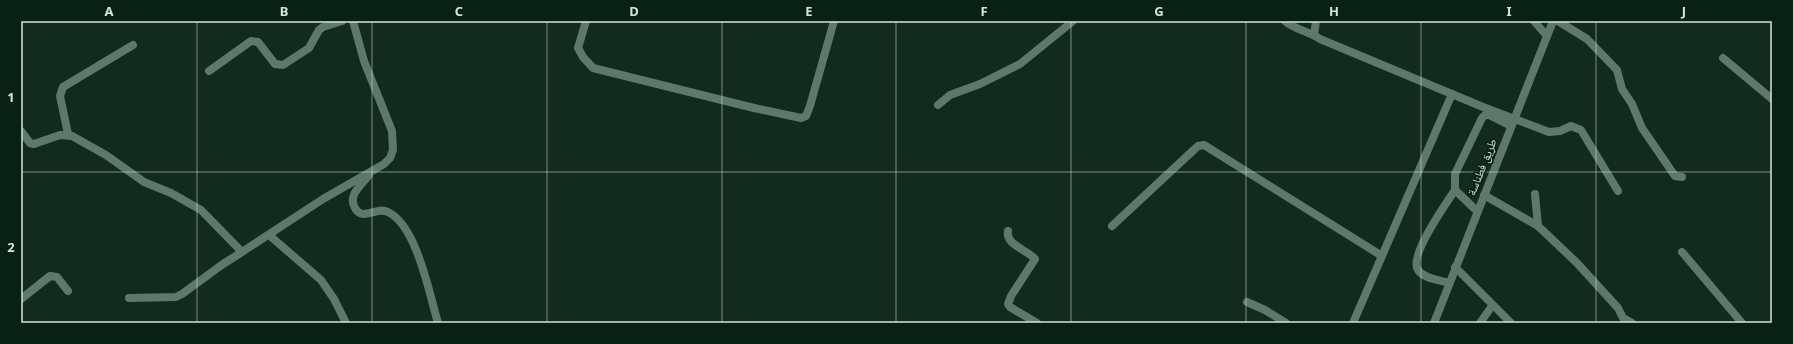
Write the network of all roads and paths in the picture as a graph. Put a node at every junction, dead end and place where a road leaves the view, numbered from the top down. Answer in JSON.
{"nodes":[{"id":1,"x":342,"y":21,"type":"edge"},
{"id":2,"x":353,"y":21,"type":"edge"},
{"id":3,"x":586,"y":21,"type":"edge"},
{"id":4,"x":834,"y":21,"type":"edge"},
{"id":5,"x":1073,"y":21,"type":"edge"},
{"id":6,"x":1285,"y":21,"type":"edge"},
{"id":7,"x":1316,"y":21,"type":"edge"},
{"id":8,"x":1534,"y":21,"type":"edge"},
{"id":9,"x":1553,"y":21,"type":"edge"},
{"id":10,"x":1558,"y":21,"type":"edge"},
{"id":11,"x":1314,"y":35,"type":"junction"},
{"id":12,"x":1547,"y":36,"type":"junction"},
{"id":13,"x":133,"y":45,"type":"dead end"},
{"id":14,"x":1723,"y":58,"type":"dead end"},
{"id":15,"x":209,"y":71,"type":"dead end"},
{"id":16,"x":1452,"y":94,"type":"junction"},
{"id":17,"x":1772,"y":99,"type":"edge"},
{"id":18,"x":938,"y":105,"type":"dead end"},
{"id":19,"x":1513,"y":123,"type":"junction"},
{"id":20,"x":21,"y":131,"type":"edge"},
{"id":21,"x":68,"y":134,"type":"junction"},
{"id":22,"x":371,"y":172,"type":"junction"},
{"id":23,"x":1682,"y":177,"type":"dead end"},
{"id":24,"x":1455,"y":190,"type":"junction"},
{"id":25,"x":1618,"y":191,"type":"dead end"},
{"id":26,"x":1535,"y":194,"type":"dead end"},
{"id":27,"x":1484,"y":195,"type":"junction"},
{"id":28,"x":1477,"y":211,"type":"junction"},
{"id":29,"x":1112,"y":226,"type":"dead end"},
{"id":30,"x":1538,"y":226,"type":"junction"},
{"id":31,"x":1008,"y":231,"type":"dead end"},
{"id":32,"x":269,"y":235,"type":"junction"},
{"id":33,"x":242,"y":252,"type":"junction"},
{"id":34,"x":1682,"y":252,"type":"dead end"},
{"id":35,"x":1382,"y":256,"type":"junction"},
{"id":36,"x":1456,"y":267,"type":"junction"},
{"id":37,"x":1449,"y":283,"type":"junction"},
{"id":38,"x":68,"y":291,"type":"dead end"},
{"id":39,"x":129,"y":298,"type":"dead end"},
{"id":40,"x":21,"y":299,"type":"edge"},
{"id":41,"x":1247,"y":302,"type":"dead end"},
{"id":42,"x":1492,"y":306,"type":"junction"},
{"id":43,"x":346,"y":323,"type":"edge"},
{"id":44,"x":438,"y":323,"type":"edge"},
{"id":45,"x":1037,"y":323,"type":"edge"},
{"id":46,"x":1286,"y":323,"type":"edge"},
{"id":47,"x":1353,"y":323,"type":"edge"},
{"id":48,"x":1434,"y":323,"type":"edge"},
{"id":49,"x":1480,"y":323,"type":"edge"},
{"id":50,"x":1510,"y":323,"type":"edge"},
{"id":51,"x":1632,"y":323,"type":"edge"},
{"id":52,"x":1742,"y":323,"type":"edge"}],
"edges":[{"from":1,"to":15,"type":"street"},
{"from":2,"to":22,"type":"street"},
{"from":3,"to":4,"type":"street"},
{"from":5,"to":18,"type":"street"},
{"from":6,"to":11,"type":"street"},
{"from":7,"to":11,"type":"street"},
{"from":8,"to":12,"type":"street"},
{"from":9,"to":12,"type":"street","name":"طريق فطناسة"},
{"from":10,"to":23,"type":"street"},
{"from":11,"to":16,"type":"street"},
{"from":12,"to":19,"type":"street","name":"طريق فطناسة"},
{"from":13,"to":21,"type":"street"},
{"from":14,"to":17,"type":"street"},
{"from":16,"to":19,"type":"street"},
{"from":16,"to":35,"type":"street"},
{"from":19,"to":24,"type":"street"},
{"from":19,"to":25,"type":"street"},
{"from":19,"to":27,"type":"street","name":"طريق فطناسة"},
{"from":20,"to":21,"type":"street"},
{"from":21,"to":33,"type":"street"},
{"from":22,"to":32,"type":"street"},
{"from":22,"to":44,"type":"street"},
{"from":24,"to":28,"type":"street"},
{"from":24,"to":37,"type":"street"},
{"from":26,"to":30,"type":"street"},
{"from":27,"to":28,"type":"street","name":"طريق فطناسة"},
{"from":27,"to":30,"type":"street"},
{"from":28,"to":36,"type":"street","name":"طريق فطناسة"},
{"from":29,"to":35,"type":"street"},
{"from":30,"to":51,"type":"street"},
{"from":31,"to":45,"type":"street"},
{"from":32,"to":33,"type":"street"},
{"from":32,"to":43,"type":"street"},
{"from":33,"to":39,"type":"street"},
{"from":34,"to":52,"type":"street"},
{"from":35,"to":47,"type":"street"},
{"from":36,"to":37,"type":"street","name":"طريق فطناسة"},
{"from":36,"to":42,"type":"street"},
{"from":37,"to":48,"type":"street","name":"طريق فطناسة"},
{"from":38,"to":40,"type":"street"},
{"from":41,"to":46,"type":"street"},
{"from":42,"to":49,"type":"street"},
{"from":42,"to":50,"type":"street"}]}
